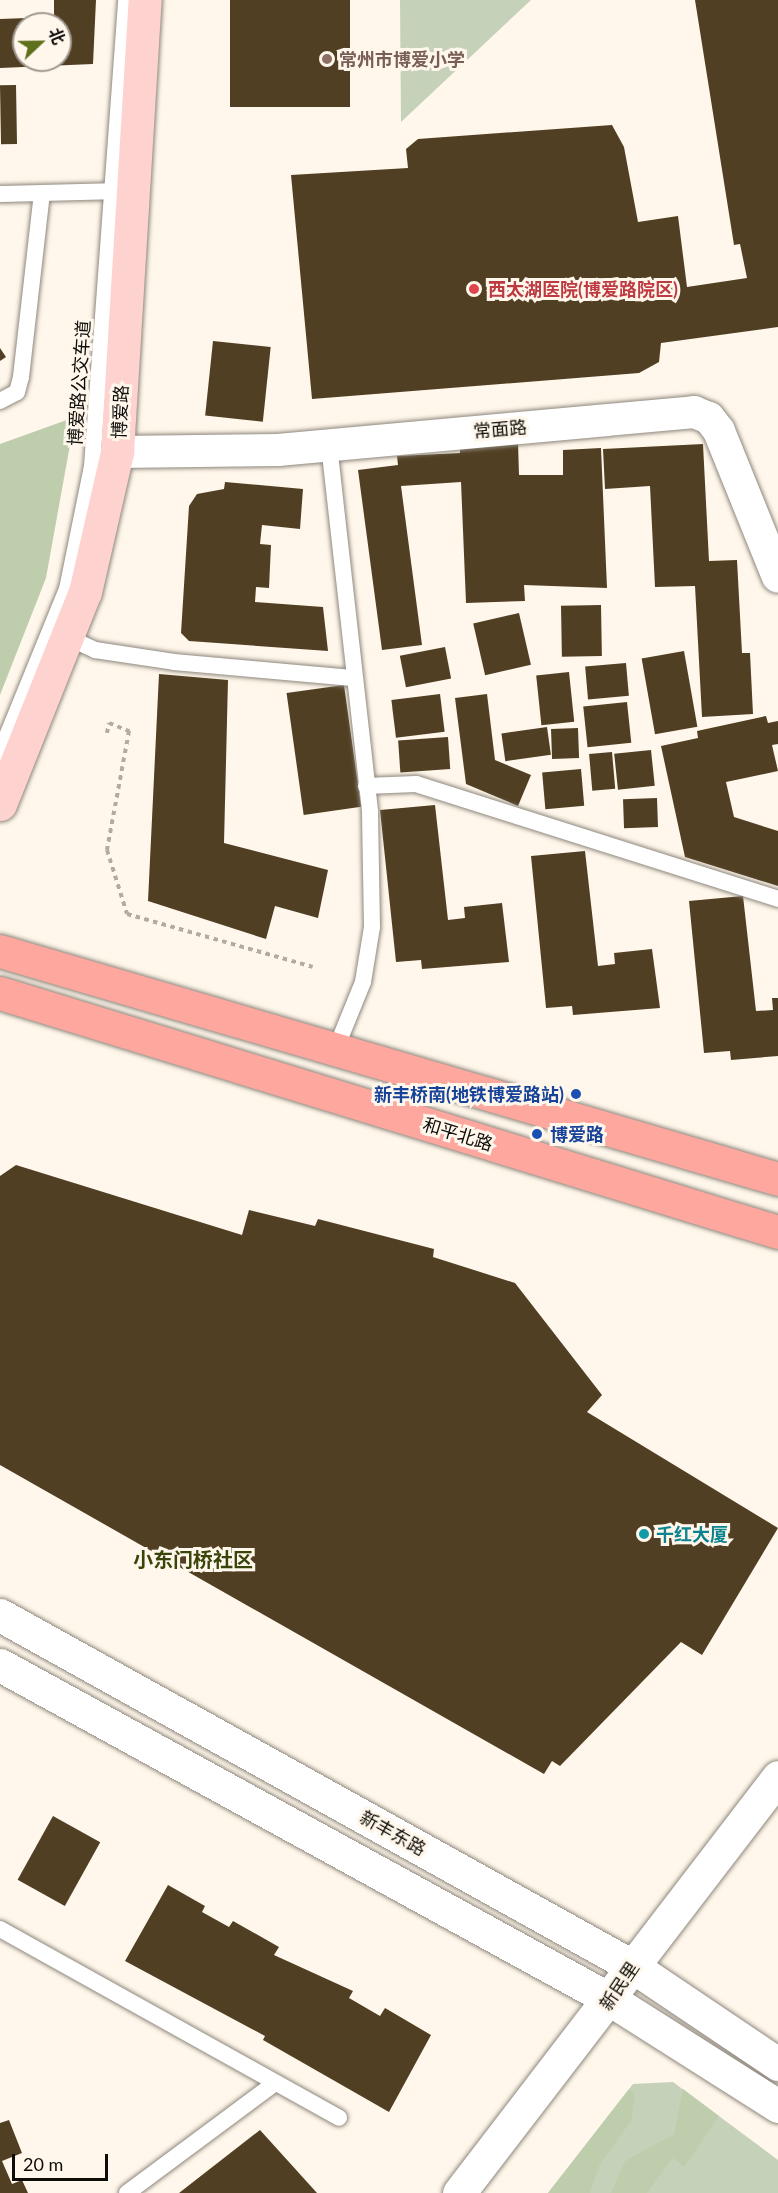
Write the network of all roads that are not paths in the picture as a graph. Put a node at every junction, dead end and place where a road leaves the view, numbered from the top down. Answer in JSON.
{"nodes":[{"id":1,"x":126,"y":0,"type":"edge"},
{"id":2,"x":145,"y":0,"type":"edge"},
{"id":3,"x":122,"y":191,"type":"junction"},
{"id":4,"x":42,"y":193,"type":"junction"},
{"id":5,"x":0,"y":194,"type":"edge"},
{"id":6,"x":0,"y":401,"type":"edge"},
{"id":7,"x":329,"y":444,"type":"junction"},
{"id":8,"x":117,"y":452,"type":"junction"},
{"id":9,"x":778,"y":577,"type":"edge"},
{"id":10,"x":67,"y":637,"type":"junction"},
{"id":11,"x":352,"y":678,"type":"junction"},
{"id":12,"x":0,"y":753,"type":"edge"},
{"id":13,"x":366,"y":786,"type":"junction"},
{"id":14,"x":0,"y":804,"type":"edge"},
{"id":15,"x":778,"y":899,"type":"edge"},
{"id":16,"x":0,"y":951,"type":"edge"},
{"id":17,"x":0,"y":993,"type":"edge"},
{"id":18,"x":334,"y":1051,"type":"junction"},
{"id":19,"x":778,"y":1179,"type":"edge"},
{"id":20,"x":778,"y":1232,"type":"edge"},
{"id":21,"x":0,"y":1615,"type":"edge"},
{"id":22,"x":0,"y":1665,"type":"edge"},
{"id":23,"x":778,"y":1777,"type":"edge"},
{"id":24,"x":0,"y":1929,"type":"edge"},
{"id":25,"x":632,"y":1966,"type":"junction"},
{"id":26,"x":611,"y":2000,"type":"junction"},
{"id":27,"x":778,"y":2064,"type":"edge"},
{"id":28,"x":275,"y":2083,"type":"junction"},
{"id":29,"x":778,"y":2106,"type":"edge"},
{"id":30,"x":339,"y":2118,"type":"dead end"},
{"id":31,"x":127,"y":2193,"type":"edge"},
{"id":32,"x":459,"y":2193,"type":"edge"}],
"edges":[{"from":1,"to":3,"type":"lane","name":"博爱路公交车道"},
{"from":2,"to":3,"type":"main road","name":"博爱路"},
{"from":3,"to":4,"type":"lane"},
{"from":3,"to":8,"type":"main road","name":"博爱路"},
{"from":3,"to":12,"type":"lane","name":"博爱路公交车道"},
{"from":4,"to":5,"type":"lane"},
{"from":4,"to":6,"type":"lane"},
{"from":7,"to":8,"type":"street","name":"常面路"},
{"from":7,"to":9,"type":"street","name":"常面路"},
{"from":7,"to":11,"type":"lane"},
{"from":8,"to":10,"type":"main road","name":"博爱路"},
{"from":10,"to":11,"type":"lane"},
{"from":10,"to":14,"type":"main road","name":"博爱路"},
{"from":11,"to":13,"type":"lane"},
{"from":13,"to":15,"type":"lane"},
{"from":13,"to":18,"type":"lane"},
{"from":16,"to":18,"type":"main road"},
{"from":17,"to":20,"type":"main road","name":"和平北路"},
{"from":18,"to":19,"type":"main road"},
{"from":21,"to":25,"type":"street","name":"新丰东路"},
{"from":22,"to":26,"type":"street"},
{"from":23,"to":25,"type":"street","name":"新民里"},
{"from":24,"to":28,"type":"lane"},
{"from":25,"to":26,"type":"street","name":"新民里"},
{"from":25,"to":27,"type":"street","name":"新丰东路"},
{"from":26,"to":29,"type":"street"},
{"from":26,"to":32,"type":"street","name":"新民里"},
{"from":28,"to":30,"type":"lane"},
{"from":28,"to":31,"type":"lane"}]}
